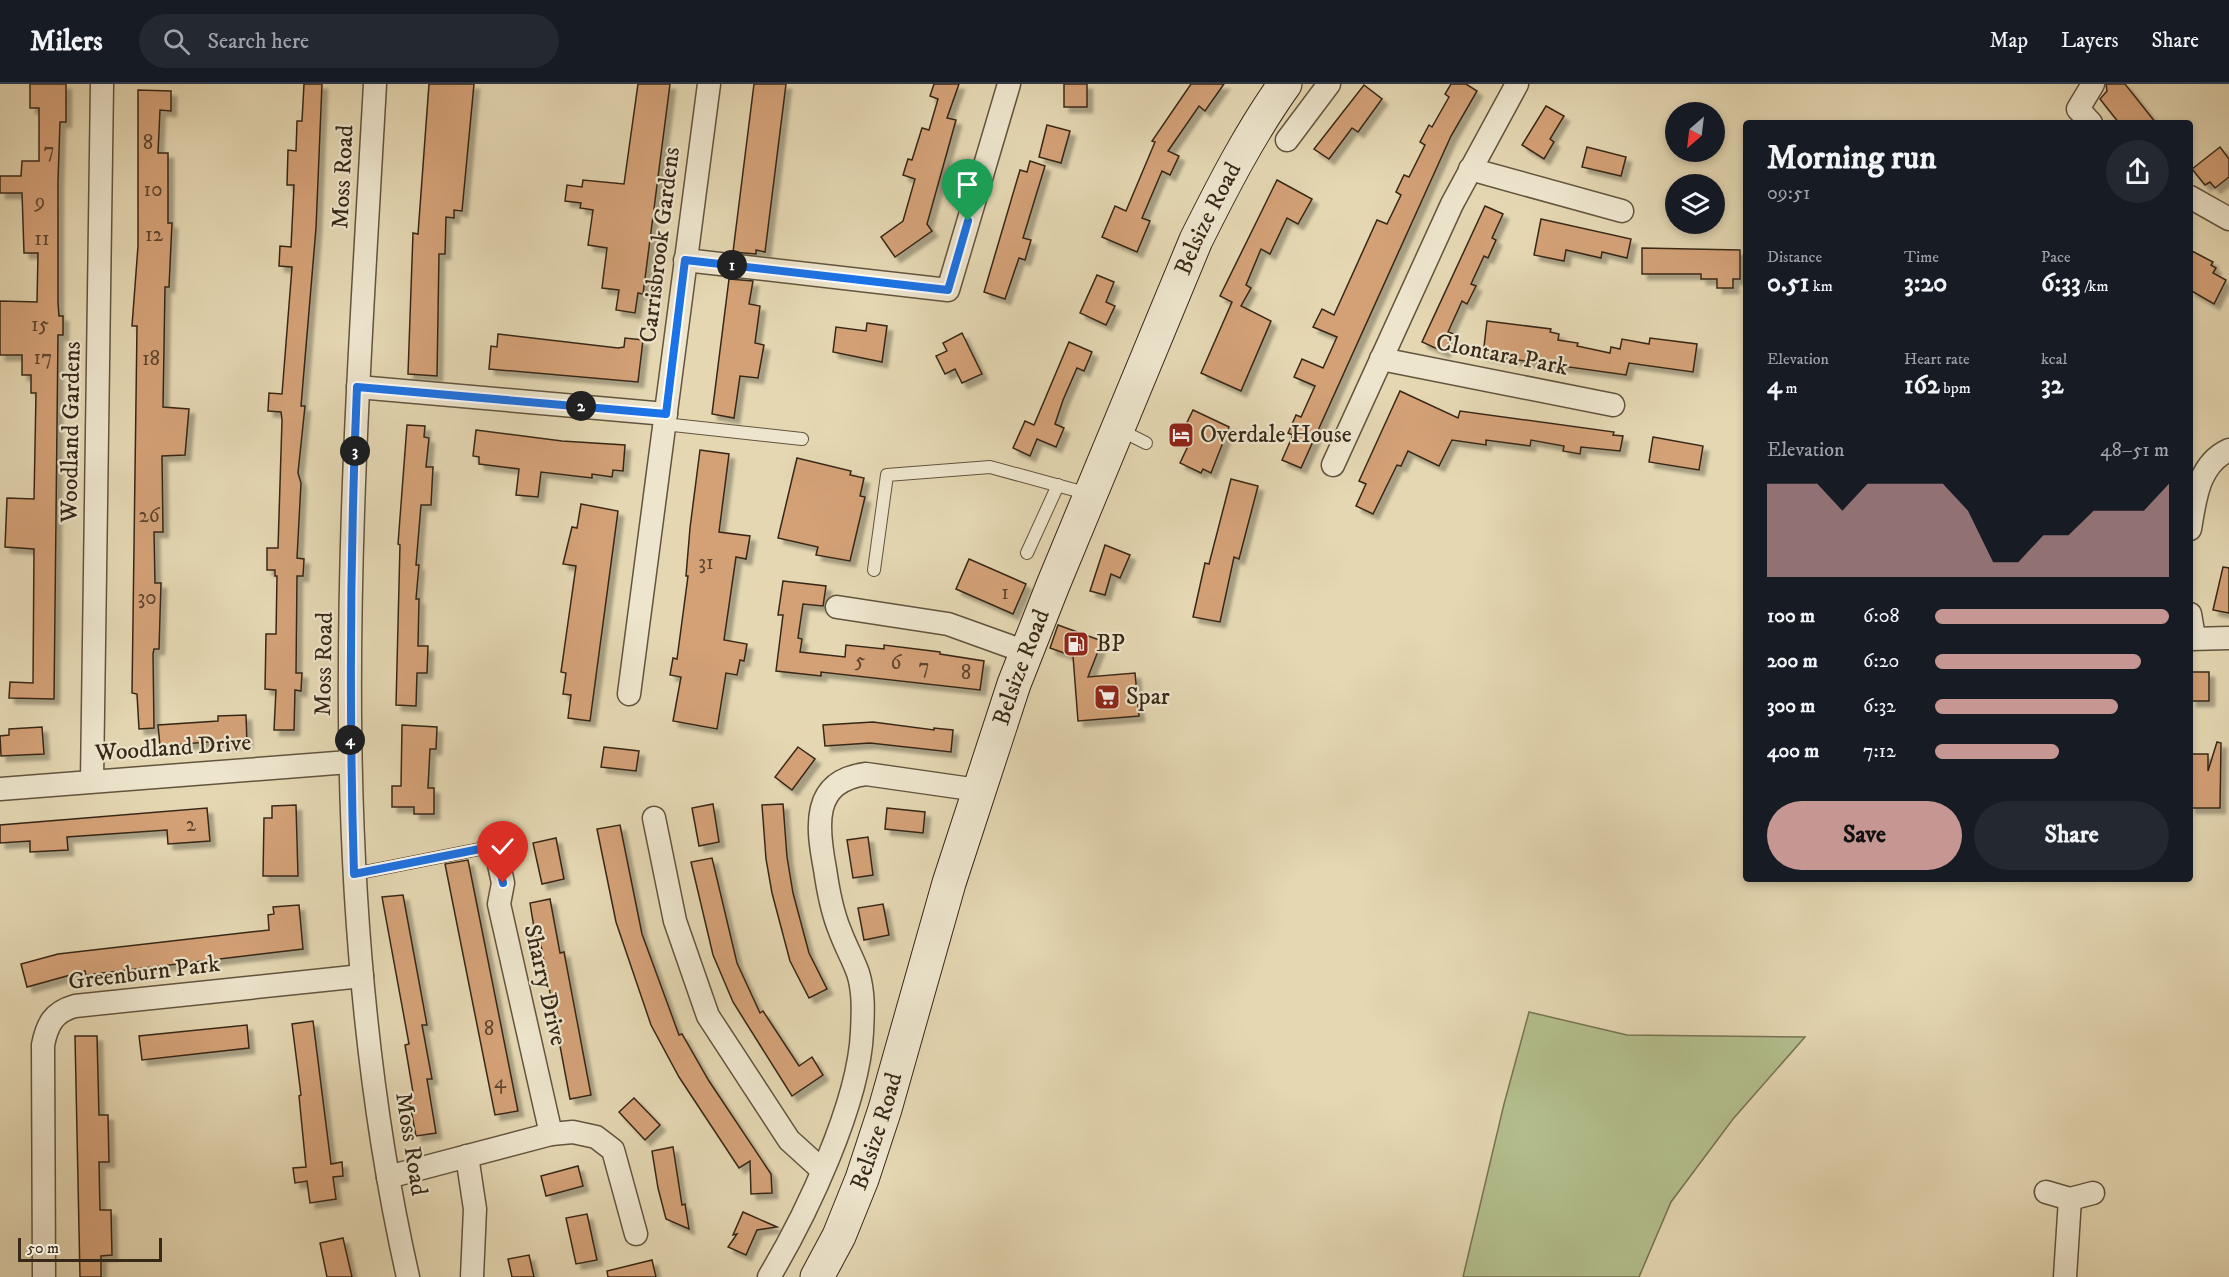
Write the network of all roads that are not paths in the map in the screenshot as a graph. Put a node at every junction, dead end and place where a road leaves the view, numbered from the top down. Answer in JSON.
{"nodes":[{"id":1,"x":102,"y":84,"type":"edge"},
{"id":2,"x":375,"y":84,"type":"edge"},
{"id":3,"x":709,"y":84,"type":"edge"},
{"id":4,"x":1009,"y":84,"type":"edge"},
{"id":5,"x":1286,"y":84,"type":"edge"},
{"id":6,"x":1329,"y":84,"type":"edge"},
{"id":7,"x":1517,"y":84,"type":"edge"},
{"id":8,"x":2093,"y":84,"type":"edge"},
{"id":9,"x":2088,"y":120,"type":"edge"},
{"id":10,"x":1287,"y":140,"type":"dead end"},
{"id":11,"x":1470,"y":169,"type":"junction"},
{"id":12,"x":2193,"y":199,"type":"edge"},
{"id":13,"x":1622,"y":212,"type":"dead end"},
{"id":14,"x":2229,"y":219,"type":"edge"},
{"id":15,"x":685,"y":260,"type":"junction"},
{"id":16,"x":1381,"y":359,"type":"junction"},
{"id":17,"x":357,"y":387,"type":"junction"},
{"id":18,"x":1613,"y":405,"type":"dead end"},
{"id":19,"x":665,"y":419,"type":"junction"},
{"id":20,"x":1117,"y":429,"type":"junction"},
{"id":21,"x":802,"y":439,"type":"dead end"},
{"id":22,"x":1146,"y":443,"type":"dead end"},
{"id":23,"x":2229,"y":450,"type":"edge"},
{"id":24,"x":1333,"y":465,"type":"dead end"},
{"id":25,"x":2194,"y":479,"type":"edge"},
{"id":26,"x":1058,"y":485,"type":"junction"},
{"id":27,"x":1090,"y":494,"type":"junction"},
{"id":28,"x":1027,"y":554,"type":"dead end"},
{"id":29,"x":874,"y":570,"type":"dead end"},
{"id":30,"x":837,"y":607,"type":"dead end"},
{"id":31,"x":2193,"y":638,"type":"edge"},
{"id":32,"x":2229,"y":638,"type":"edge"},
{"id":33,"x":1026,"y":652,"type":"junction"},
{"id":34,"x":629,"y":694,"type":"dead end"},
{"id":35,"x":350,"y":762,"type":"junction"},
{"id":36,"x":92,"y":781,"type":"junction"},
{"id":37,"x":0,"y":789,"type":"edge"},
{"id":38,"x":978,"y":790,"type":"junction"},
{"id":39,"x":654,"y":818,"type":"dead end"},
{"id":40,"x":495,"y":846,"type":"joint"},
{"id":41,"x":354,"y":874,"type":"junction"},
{"id":42,"x":362,"y":976,"type":"junction"},
{"id":43,"x":551,"y":1134,"type":"junction"},
{"id":44,"x":467,"y":1156,"type":"junction"},
{"id":45,"x":822,"y":1170,"type":"junction"},
{"id":46,"x":388,"y":1177,"type":"junction"},
{"id":47,"x":2046,"y":1192,"type":"dead end"},
{"id":48,"x":2092,"y":1193,"type":"dead end"},
{"id":49,"x":2070,"y":1199,"type":"junction"},
{"id":50,"x":636,"y":1234,"type":"dead end"},
{"id":51,"x":44,"y":1277,"type":"edge"},
{"id":52,"x":408,"y":1277,"type":"edge"},
{"id":53,"x":472,"y":1277,"type":"edge"},
{"id":54,"x":769,"y":1277,"type":"edge"},
{"id":55,"x":817,"y":1277,"type":"edge"},
{"id":56,"x":2065,"y":1277,"type":"edge"}],
"edges":[{"from":1,"to":36,"type":"street","name":"Woodland Gardens"},
{"from":2,"to":17,"type":"street","name":"Moss Road"},
{"from":3,"to":15,"type":"street","name":"Carrisbrook Gardens"},
{"from":4,"to":15,"type":"street"},
{"from":5,"to":20,"type":"street","name":"Belsize Road"},
{"from":6,"to":10,"type":"street"},
{"from":7,"to":11,"type":"street"},
{"from":8,"to":9,"type":"street"},
{"from":11,"to":13,"type":"street"},
{"from":11,"to":16,"type":"street"},
{"from":12,"to":14,"type":"street"},
{"from":15,"to":19,"type":"street","name":"Carrisbrook Gardens"},
{"from":16,"to":18,"type":"street","name":"Clontara Park"},
{"from":16,"to":24,"type":"street"},
{"from":17,"to":19,"type":"street"},
{"from":17,"to":35,"type":"street","name":"Moss Road"},
{"from":19,"to":21,"type":"lane"},
{"from":19,"to":34,"type":"street","name":"Carrisbrook Gardens"},
{"from":20,"to":22,"type":"lane"},
{"from":20,"to":27,"type":"street","name":"Belsize Road"},
{"from":23,"to":25,"type":"street"},
{"from":26,"to":27,"type":"lane"},
{"from":26,"to":28,"type":"lane"},
{"from":26,"to":29,"type":"lane"},
{"from":27,"to":33,"type":"street","name":"Belsize Road"},
{"from":30,"to":33,"type":"street"},
{"from":31,"to":32,"type":"street"},
{"from":33,"to":38,"type":"street","name":"Belsize Road"},
{"from":35,"to":36,"type":"street","name":"Woodland Drive"},
{"from":35,"to":41,"type":"street","name":"Moss Road"},
{"from":36,"to":37,"type":"street","name":"Woodland Drive"},
{"from":38,"to":45,"type":"street"},
{"from":38,"to":55,"type":"street","name":"Belsize Road"},
{"from":39,"to":45,"type":"street"},
{"from":40,"to":41,"type":"lane"},
{"from":40,"to":43,"type":"street","name":"Sharry Drive"},
{"from":41,"to":42,"type":"street","name":"Moss Road"},
{"from":42,"to":46,"type":"street","name":"Moss Road"},
{"from":42,"to":51,"type":"street","name":"Greenburn Park"},
{"from":43,"to":44,"type":"street"},
{"from":43,"to":50,"type":"street"},
{"from":44,"to":46,"type":"street"},
{"from":44,"to":53,"type":"street"},
{"from":45,"to":54,"type":"street"},
{"from":46,"to":52,"type":"street","name":"Moss Road"},
{"from":47,"to":49,"type":"street"},
{"from":48,"to":49,"type":"street"},
{"from":49,"to":56,"type":"street"}]}
